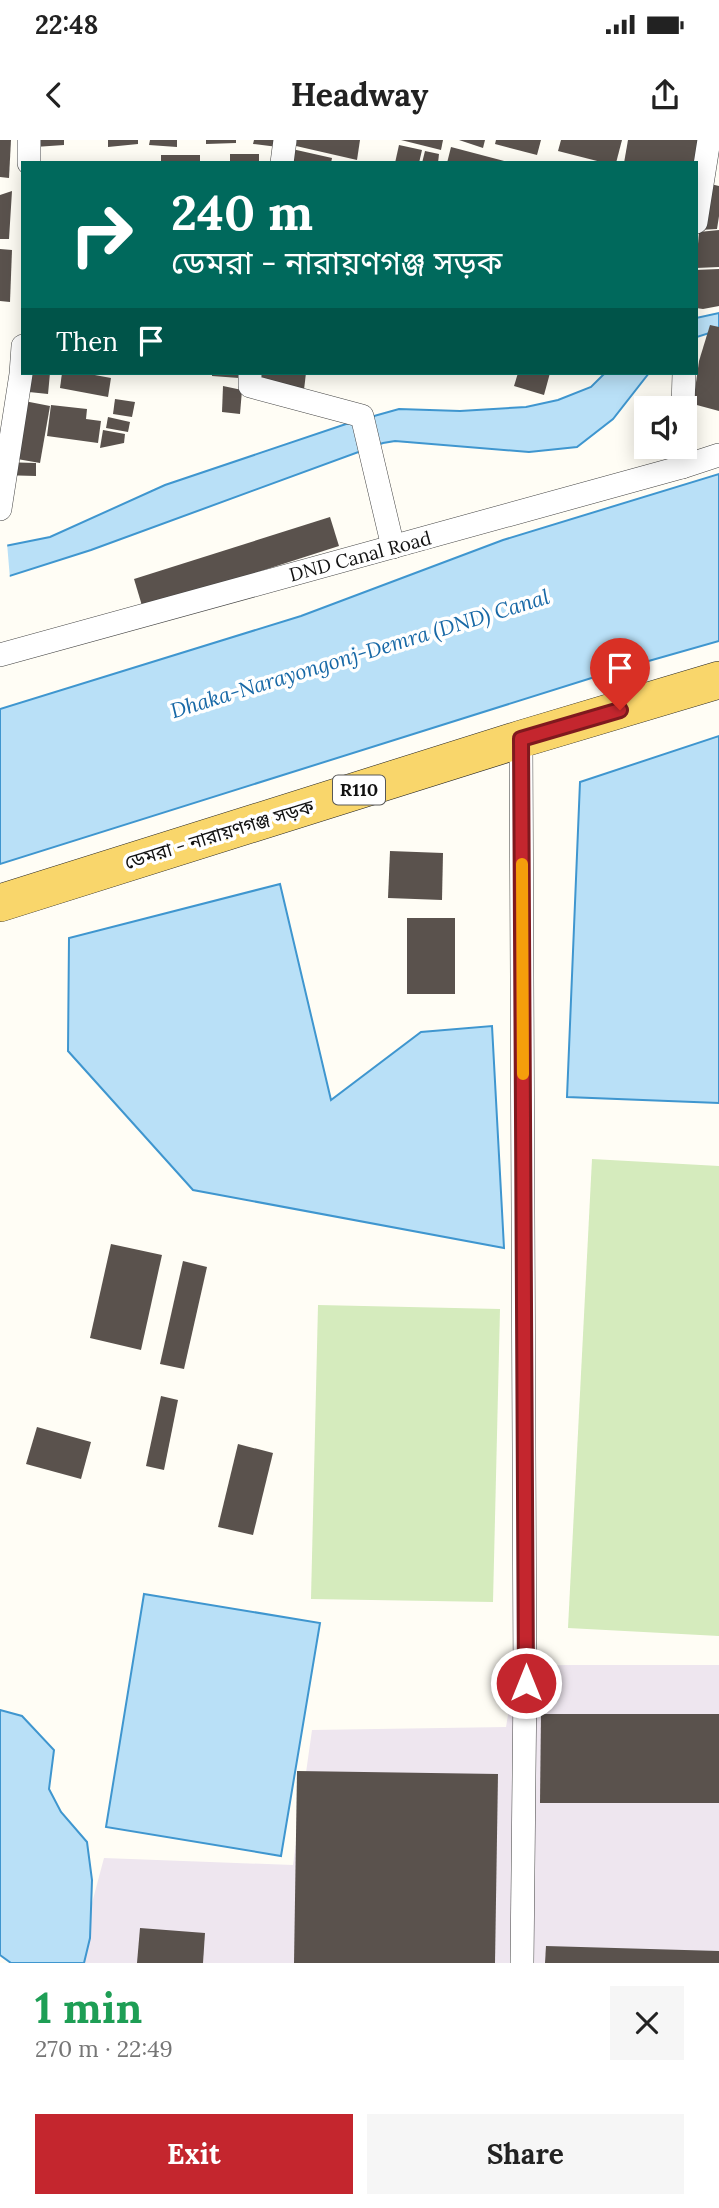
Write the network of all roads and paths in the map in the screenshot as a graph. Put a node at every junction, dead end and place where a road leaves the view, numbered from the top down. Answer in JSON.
{"nodes":[{"id":1,"x":29,"y":140,"type":"edge"},
{"id":2,"x":285,"y":140,"type":"edge"},
{"id":3,"x":709,"y":140,"type":"edge"},
{"id":4,"x":29,"y":161,"type":"edge"},
{"id":5,"x":282,"y":161,"type":"edge"},
{"id":6,"x":698,"y":209,"type":"edge"},
{"id":7,"x":21,"y":374,"type":"edge"},
{"id":8,"x":250,"y":375,"type":"edge"},
{"id":9,"x":684,"y":375,"type":"edge"},
{"id":10,"x":683,"y":396,"type":"edge"},
{"id":11,"x":719,"y":456,"type":"edge"},
{"id":12,"x":697,"y":457,"type":"edge"},
{"id":13,"x":676,"y":459,"type":"edge"},
{"id":14,"x":0,"y":509,"type":"edge"},
{"id":15,"x":393,"y":547,"type":"junction"},
{"id":16,"x":1,"y":649,"type":"edge"},
{"id":17,"x":719,"y":681,"type":"edge"},
{"id":18,"x":521,"y":739,"type":"junction"},
{"id":19,"x":0,"y":903,"type":"edge"},
{"id":20,"x":522,"y":1963,"type":"edge"}],
"edges":[{"from":1,"to":4,"type":"street"},
{"from":2,"to":5,"type":"street"},
{"from":3,"to":6,"type":"street"},
{"from":7,"to":14,"type":"street"},
{"from":8,"to":15,"type":"street"},
{"from":9,"to":10,"type":"street"},
{"from":11,"to":12,"type":"street","name":"DND Canal Road"},
{"from":13,"to":15,"type":"street","name":"DND Canal Road"},
{"from":15,"to":16,"type":"street","name":"DND Canal Road"},
{"from":17,"to":18,"type":"main road","name":"ডেমরা - নারায়ণগঞ্জ সড়ক","number":"R110"},
{"from":18,"to":19,"type":"main road","name":"ডেমরা - নারায়ণগঞ্জ সড়ক","number":"R110"},
{"from":18,"to":20,"type":"street"}]}
